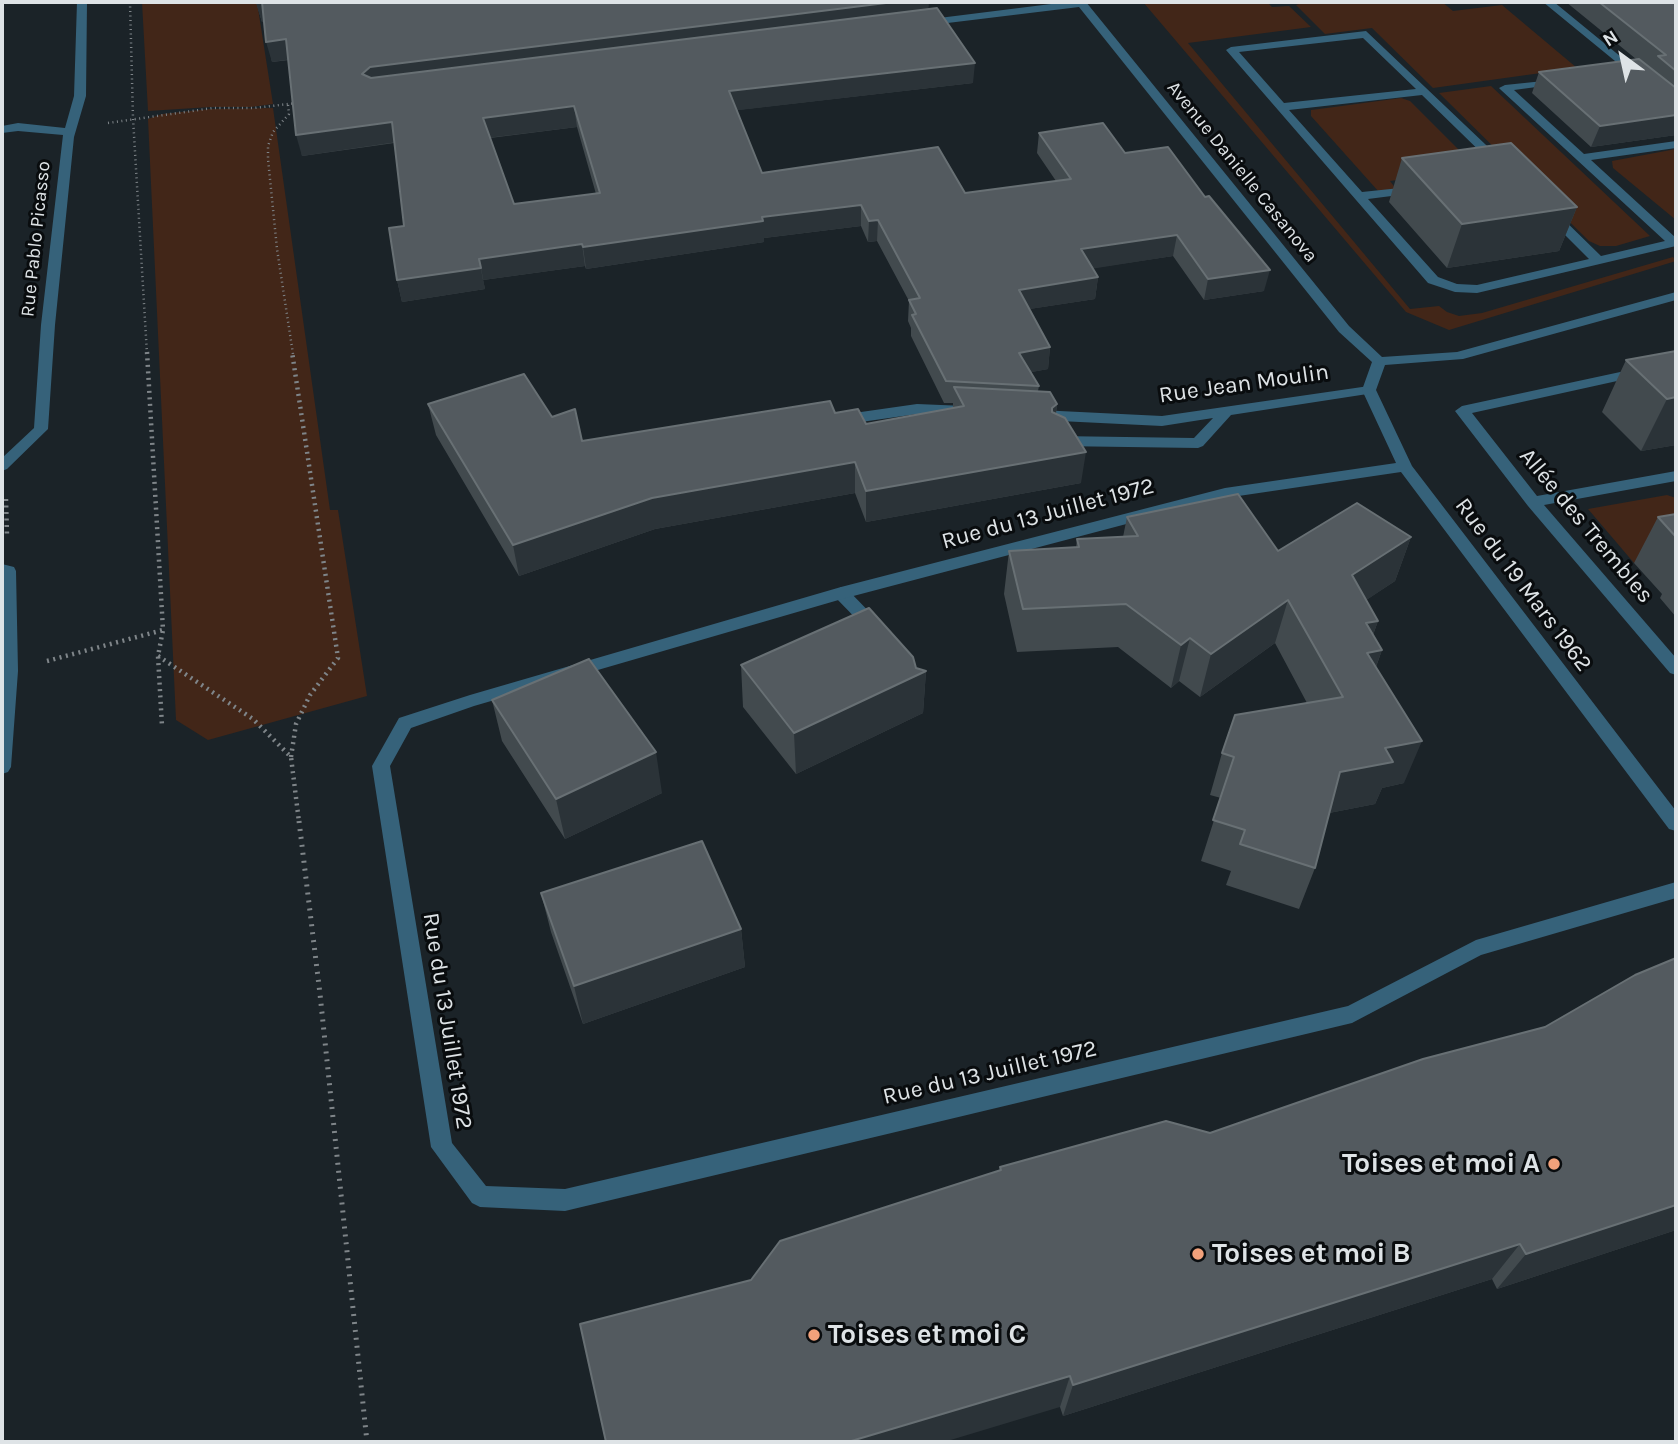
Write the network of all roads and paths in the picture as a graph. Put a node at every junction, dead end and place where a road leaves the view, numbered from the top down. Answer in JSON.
{"nodes":[{"id":1,"x":82,"y":2,"type":"edge"},
{"id":2,"x":130,"y":2,"type":"edge"},
{"id":3,"x":1081,"y":2,"type":"edge"},
{"id":4,"x":1548,"y":2,"type":"edge"},
{"id":5,"x":915,"y":24,"type":"edge"},
{"id":6,"x":1568,"y":80,"type":"edge"},
{"id":7,"x":1424,"y":91,"type":"junction"},
{"id":8,"x":300,"y":103,"type":"edge"},
{"id":9,"x":288,"y":105,"type":"junction"},
{"id":10,"x":1281,"y":107,"type":"junction"},
{"id":11,"x":1676,"y":108,"type":"edge"},
{"id":12,"x":133,"y":118,"type":"junction"},
{"id":13,"x":2,"y":129,"type":"edge"},
{"id":14,"x":69,"y":132,"type":"junction"},
{"id":15,"x":1676,"y":144,"type":"edge"},
{"id":16,"x":1581,"y":158,"type":"junction"},
{"id":17,"x":1511,"y":175,"type":"edge"},
{"id":18,"x":1428,"y":187,"type":"edge"},
{"id":19,"x":1359,"y":196,"type":"junction"},
{"id":20,"x":1540,"y":204,"type":"edge"},
{"id":21,"x":1675,"y":244,"type":"edge"},
{"id":22,"x":1599,"y":261,"type":"junction"},
{"id":23,"x":1676,"y":296,"type":"edge"},
{"id":24,"x":1379,"y":360,"type":"junction"},
{"id":25,"x":1676,"y":363,"type":"edge"},
{"id":26,"x":1369,"y":390,"type":"junction"},
{"id":27,"x":1227,"y":411,"type":"junction"},
{"id":28,"x":983,"y":412,"type":"edge"},
{"id":29,"x":1023,"y":414,"type":"edge"},
{"id":30,"x":824,"y":422,"type":"edge"},
{"id":31,"x":1056,"y":441,"type":"edge"},
{"id":32,"x":3,"y":465,"type":"edge"},
{"id":33,"x":1405,"y":467,"type":"junction"},
{"id":34,"x":1676,"y":476,"type":"edge"},
{"id":35,"x":1533,"y":502,"type":"junction"},
{"id":36,"x":5,"y":571,"type":"edge"},
{"id":37,"x":841,"y":593,"type":"junction"},
{"id":38,"x":163,"y":629,"type":"junction"},
{"id":39,"x":889,"y":644,"type":"edge"},
{"id":40,"x":158,"y":656,"type":"junction"},
{"id":41,"x":1676,"y":669,"type":"edge"},
{"id":42,"x":9,"y":671,"type":"junction"},
{"id":43,"x":162,"y":726,"type":"dead end"},
{"id":44,"x":290,"y":757,"type":"junction"},
{"id":45,"x":2,"y":768,"type":"edge"},
{"id":46,"x":1676,"y":824,"type":"edge"},
{"id":47,"x":1676,"y":890,"type":"edge"},
{"id":48,"x":367,"y":1442,"type":"edge"}],
"edges":[{"from":1,"to":14,"type":"street","name":"Rue Pablo Picasso"},
{"from":2,"to":12,"type":"path"},
{"from":3,"to":5,"type":"street"},
{"from":3,"to":24,"type":"street","name":"Avenue Danielle Casanova"},
{"from":4,"to":11,"type":"street"},
{"from":6,"to":16,"type":"street"},
{"from":7,"to":10,"type":"street"},
{"from":7,"to":10,"type":"street"},
{"from":7,"to":17,"type":"street"},
{"from":8,"to":9,"type":"path"},
{"from":9,"to":12,"type":"path"},
{"from":9,"to":44,"type":"path"},
{"from":10,"to":19,"type":"street"},
{"from":12,"to":14,"type":"path"},
{"from":12,"to":38,"type":"path"},
{"from":13,"to":14,"type":"street"},
{"from":14,"to":32,"type":"street","name":"Rue Pablo Picasso"},
{"from":15,"to":16,"type":"street"},
{"from":16,"to":21,"type":"street"},
{"from":18,"to":19,"type":"street"},
{"from":19,"to":22,"type":"street"},
{"from":20,"to":22,"type":"street"},
{"from":21,"to":22,"type":"street"},
{"from":23,"to":24,"type":"street"},
{"from":24,"to":26,"type":"street"},
{"from":25,"to":35,"type":"street","name":"Allée des Trembles"},
{"from":26,"to":27,"type":"street","name":"Rue Jean Moulin"},
{"from":26,"to":33,"type":"street","name":"Rue du 19 Mars 1962"},
{"from":27,"to":29,"type":"street","name":"Rue Jean Moulin"},
{"from":27,"to":31,"type":"street"},
{"from":28,"to":30,"type":"street"},
{"from":32,"to":36,"type":"path"},
{"from":33,"to":37,"type":"street","name":"Rue du 13 Juillet 1972"},
{"from":33,"to":46,"type":"street","name":"Rue du 19 Mars 1962"},
{"from":34,"to":35,"type":"street"},
{"from":35,"to":41,"type":"street","name":"Allée des Trembles"},
{"from":36,"to":42,"type":"street"},
{"from":37,"to":39,"type":"street"},
{"from":37,"to":47,"type":"street","name":"Rue du 13 Juillet 1972"},
{"from":38,"to":40,"type":"path"},
{"from":38,"to":42,"type":"path"},
{"from":40,"to":43,"type":"path"},
{"from":40,"to":44,"type":"path"},
{"from":42,"to":45,"type":"street"},
{"from":44,"to":48,"type":"path"}]}
